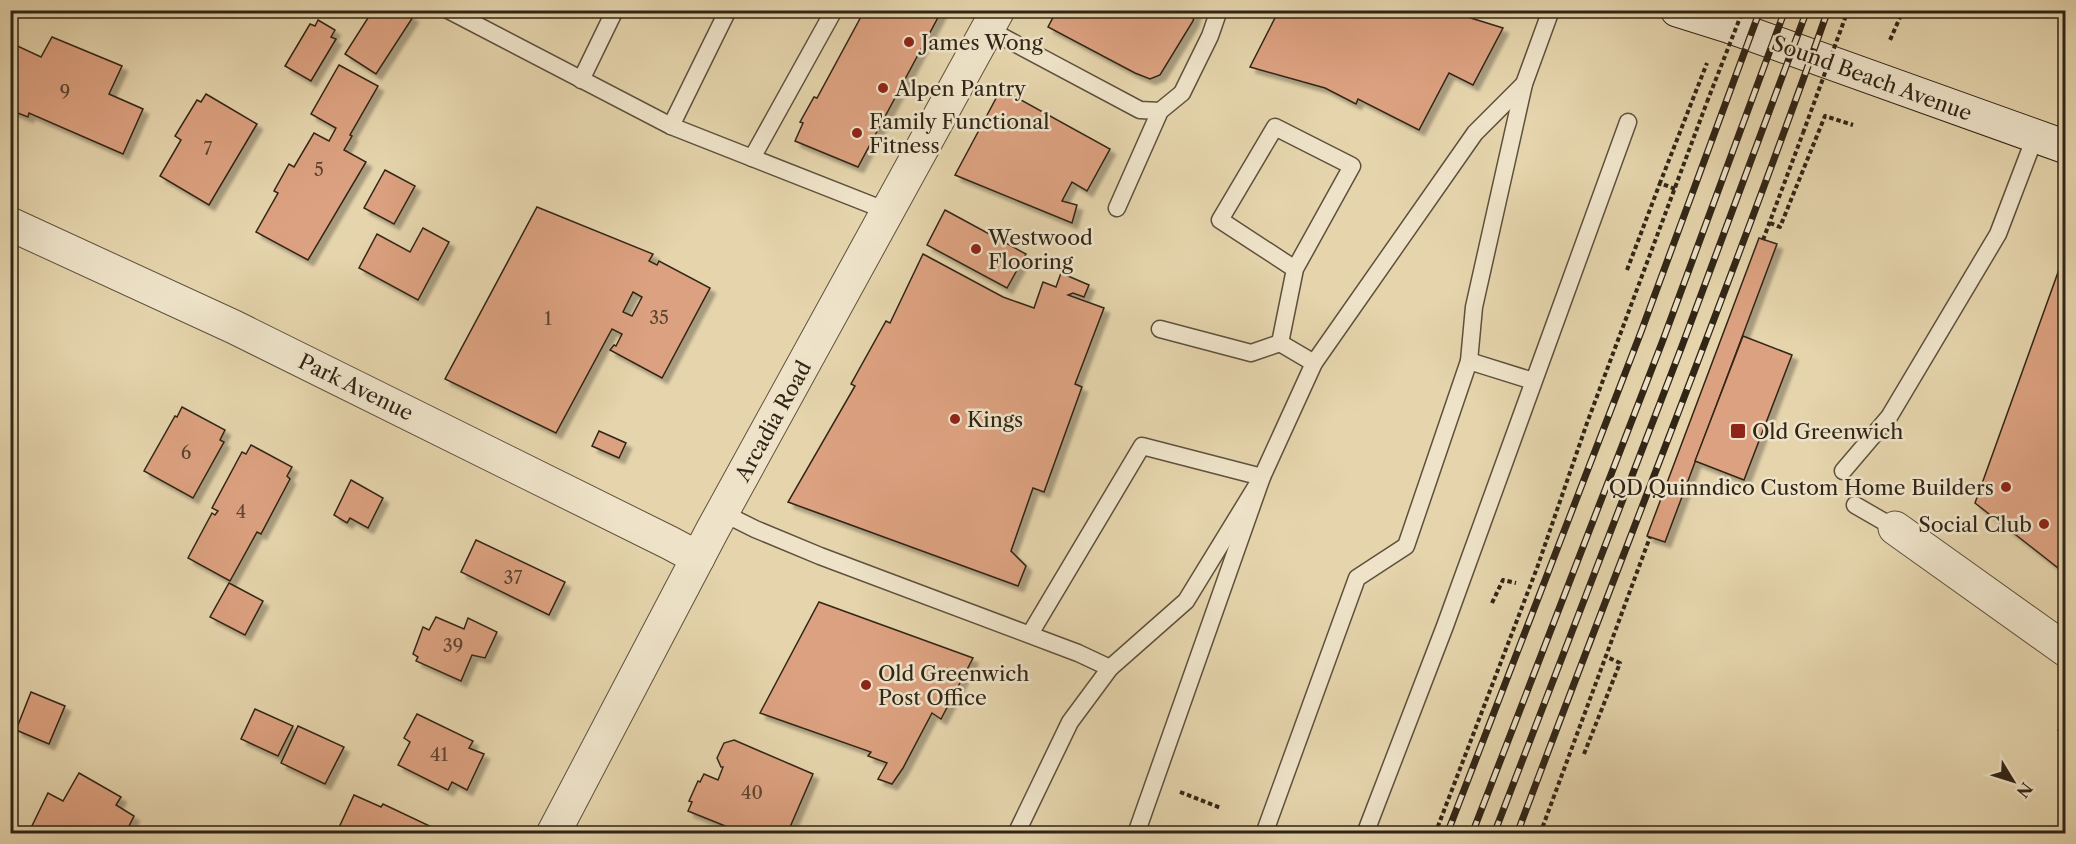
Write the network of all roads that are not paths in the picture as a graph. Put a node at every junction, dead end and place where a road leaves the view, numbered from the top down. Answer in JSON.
{"nodes":[{"id":1,"x":448,"y":10,"type":"edge"},
{"id":2,"x":615,"y":10,"type":"edge"},
{"id":3,"x":728,"y":10,"type":"edge"},
{"id":4,"x":1219,"y":10,"type":"edge"},
{"id":5,"x":1551,"y":10,"type":"edge"},
{"id":6,"x":1677,"y":10,"type":"edge"},
{"id":7,"x":833,"y":12,"type":"edge"},
{"id":8,"x":993,"y":20,"type":"edge"},
{"id":9,"x":581,"y":80,"type":"junction"},
{"id":10,"x":1524,"y":84,"type":"junction"},
{"id":11,"x":1160,"y":111,"type":"junction"},
{"id":12,"x":1628,"y":122,"type":"dead end"},
{"id":13,"x":671,"y":126,"type":"junction"},
{"id":14,"x":2035,"y":136,"type":"junction"},
{"id":15,"x":2066,"y":147,"type":"edge"},
{"id":16,"x":752,"y":158,"type":"junction"},
{"id":17,"x":1117,"y":208,"type":"dead end"},
{"id":18,"x":887,"y":211,"type":"junction"},
{"id":19,"x":10,"y":224,"type":"edge"},
{"id":20,"x":1295,"y":269,"type":"junction"},
{"id":21,"x":1160,"y":329,"type":"dead end"},
{"id":22,"x":1280,"y":343,"type":"junction"},
{"id":23,"x":1469,"y":361,"type":"junction"},
{"id":24,"x":1314,"y":363,"type":"junction"},
{"id":25,"x":1533,"y":381,"type":"junction"},
{"id":26,"x":1842,"y":471,"type":"dead end"},
{"id":27,"x":1262,"y":477,"type":"junction"},
{"id":28,"x":1855,"y":505,"type":"dead end"},
{"id":29,"x":723,"y":513,"type":"junction"},
{"id":30,"x":1895,"y":528,"type":"joint"},
{"id":31,"x":698,"y":558,"type":"junction"},
{"id":32,"x":1030,"y":634,"type":"junction"},
{"id":33,"x":2066,"y":650,"type":"edge"},
{"id":34,"x":1110,"y":668,"type":"junction"},
{"id":35,"x":553,"y":834,"type":"edge"},
{"id":36,"x":1016,"y":834,"type":"edge"},
{"id":37,"x":1136,"y":834,"type":"edge"},
{"id":38,"x":1264,"y":834,"type":"edge"},
{"id":39,"x":1365,"y":834,"type":"edge"}],
"edges":[{"from":1,"to":9,"type":"lane"},
{"from":2,"to":9,"type":"lane"},
{"from":3,"to":13,"type":"lane"},
{"from":4,"to":11,"type":"lane"},
{"from":5,"to":10,"type":"lane"},
{"from":6,"to":14,"type":"street","name":"Sound Beach Avenue"},
{"from":7,"to":16,"type":"lane"},
{"from":8,"to":11,"type":"lane"},
{"from":8,"to":18,"type":"street","name":"Arcadia Road"},
{"from":9,"to":13,"type":"lane"},
{"from":10,"to":23,"type":"lane"},
{"from":10,"to":24,"type":"lane"},
{"from":11,"to":17,"type":"lane"},
{"from":12,"to":25,"type":"lane"},
{"from":13,"to":16,"type":"lane"},
{"from":14,"to":15,"type":"street","name":"Sound Beach Avenue"},
{"from":14,"to":26,"type":"lane"},
{"from":16,"to":18,"type":"lane"},
{"from":18,"to":29,"type":"street","name":"Arcadia Road"},
{"from":19,"to":31,"type":"street","name":"Park Avenue"},
{"from":20,"to":20,"type":"lane"},
{"from":20,"to":22,"type":"lane"},
{"from":21,"to":22,"type":"lane"},
{"from":22,"to":24,"type":"lane"},
{"from":23,"to":25,"type":"lane"},
{"from":23,"to":38,"type":"lane"},
{"from":24,"to":27,"type":"lane"},
{"from":25,"to":39,"type":"lane"},
{"from":27,"to":32,"type":"lane"},
{"from":27,"to":34,"type":"lane"},
{"from":27,"to":37,"type":"lane"},
{"from":28,"to":30,"type":"lane"},
{"from":29,"to":31,"type":"street","name":"Arcadia Road"},
{"from":29,"to":32,"type":"lane"},
{"from":30,"to":33,"type":"street"},
{"from":31,"to":35,"type":"street","name":"Arcadia Road"},
{"from":32,"to":34,"type":"lane"},
{"from":34,"to":36,"type":"lane"}]}
